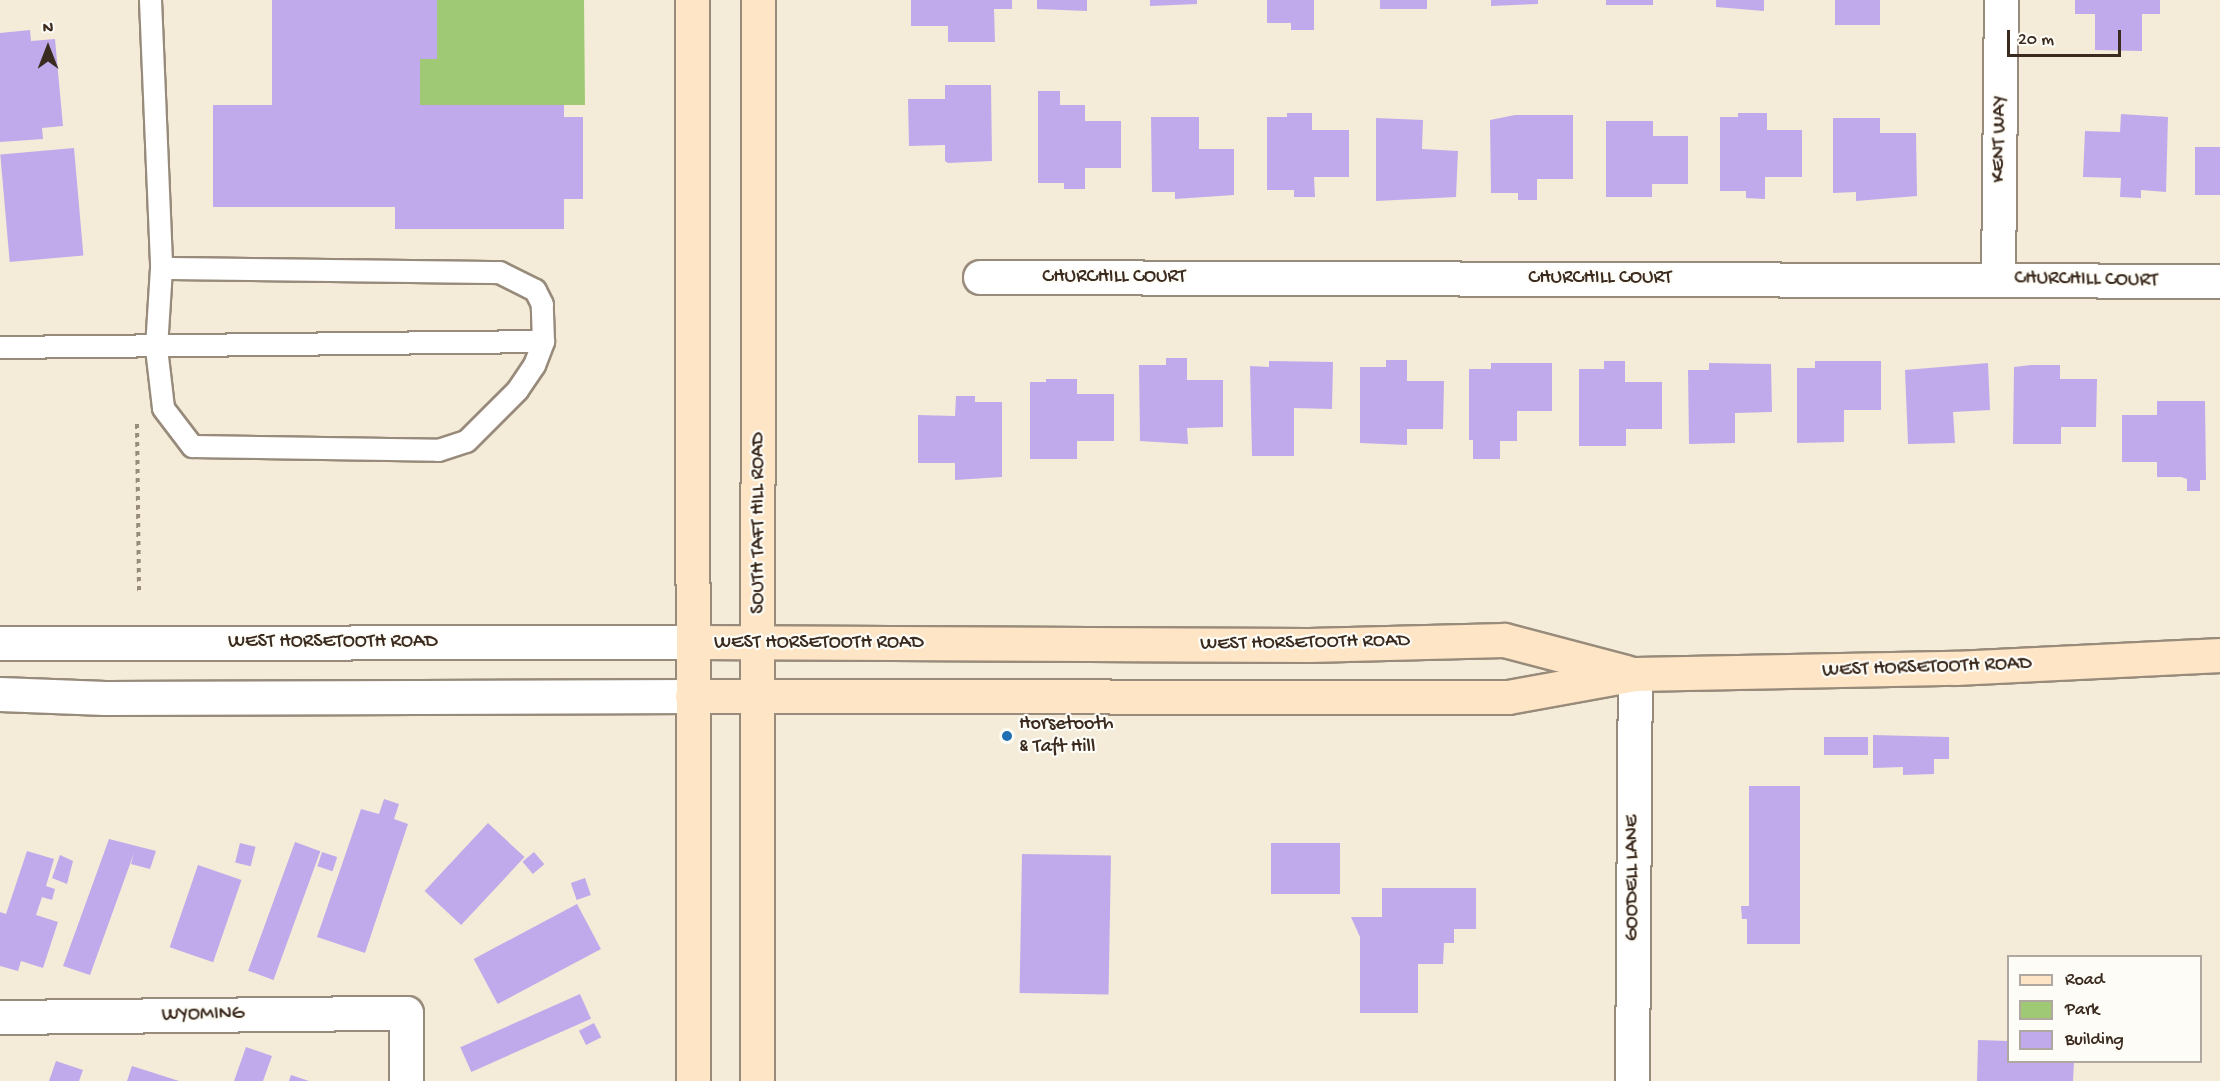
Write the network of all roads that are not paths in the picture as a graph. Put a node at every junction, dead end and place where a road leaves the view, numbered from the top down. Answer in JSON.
{"nodes":[{"id":1,"x":150,"y":0,"type":"edge"},
{"id":2,"x":692,"y":0,"type":"edge"},
{"id":3,"x":758,"y":0,"type":"edge"},
{"id":4,"x":2001,"y":0,"type":"edge"},
{"id":5,"x":161,"y":268,"type":"junction"},
{"id":6,"x":980,"y":277,"type":"dead end"},
{"id":7,"x":1998,"y":279,"type":"junction"},
{"id":8,"x":2220,"y":281,"type":"edge"},
{"id":9,"x":543,"y":341,"type":"junction"},
{"id":10,"x":0,"y":347,"type":"edge"},
{"id":11,"x":156,"y":348,"type":"junction"},
{"id":12,"x":693,"y":642,"type":"junction"},
{"id":13,"x":0,"y":643,"type":"edge"},
{"id":14,"x":759,"y":644,"type":"junction"},
{"id":15,"x":2220,"y":655,"type":"edge"},
{"id":16,"x":1635,"y":674,"type":"junction"},
{"id":17,"x":0,"y":694,"type":"edge"},
{"id":18,"x":692,"y":696,"type":"junction"},
{"id":19,"x":758,"y":696,"type":"junction"},
{"id":20,"x":0,"y":1017,"type":"edge"},
{"id":21,"x":406,"y":1081,"type":"edge"},
{"id":22,"x":693,"y":1081,"type":"edge"},
{"id":23,"x":757,"y":1081,"type":"edge"},
{"id":24,"x":1632,"y":1081,"type":"edge"}],
"edges":[{"from":1,"to":5,"type":"lane"},
{"from":2,"to":12,"type":"main road"},
{"from":3,"to":14,"type":"main road","name":"SOUTH TAFT HILL ROAD"},
{"from":4,"to":7,"type":"street","name":"KENT WAY"},
{"from":5,"to":9,"type":"lane"},
{"from":5,"to":11,"type":"lane"},
{"from":6,"to":7,"type":"street","name":"CHURCHILL COURT"},
{"from":7,"to":8,"type":"street","name":"CHURCHILL COURT"},
{"from":9,"to":11,"type":"lane"},
{"from":9,"to":11,"type":"lane"},
{"from":10,"to":11,"type":"lane"},
{"from":12,"to":13,"type":"street","name":"WEST HORSETOOTH ROAD"},
{"from":12,"to":14,"type":"main road","name":"WEST HORSETOOTH ROAD"},
{"from":12,"to":18,"type":"main road"},
{"from":14,"to":16,"type":"main road","name":"WEST HORSETOOTH ROAD"},
{"from":14,"to":19,"type":"main road","name":"SOUTH TAFT HILL ROAD"},
{"from":15,"to":16,"type":"main road","name":"WEST HORSETOOTH ROAD"},
{"from":16,"to":19,"type":"main road","name":"WEST HORSETOOTH ROAD"},
{"from":16,"to":24,"type":"street","name":"GOODELL LANE"},
{"from":17,"to":18,"type":"street","name":"WEST HORSETOOTH ROAD"},
{"from":18,"to":19,"type":"main road","name":"WEST HORSETOOTH ROAD"},
{"from":18,"to":22,"type":"main road"},
{"from":19,"to":23,"type":"main road","name":"SOUTH TAFT HILL ROAD"},
{"from":20,"to":21,"type":"street","name":"WYOMING"}]}
